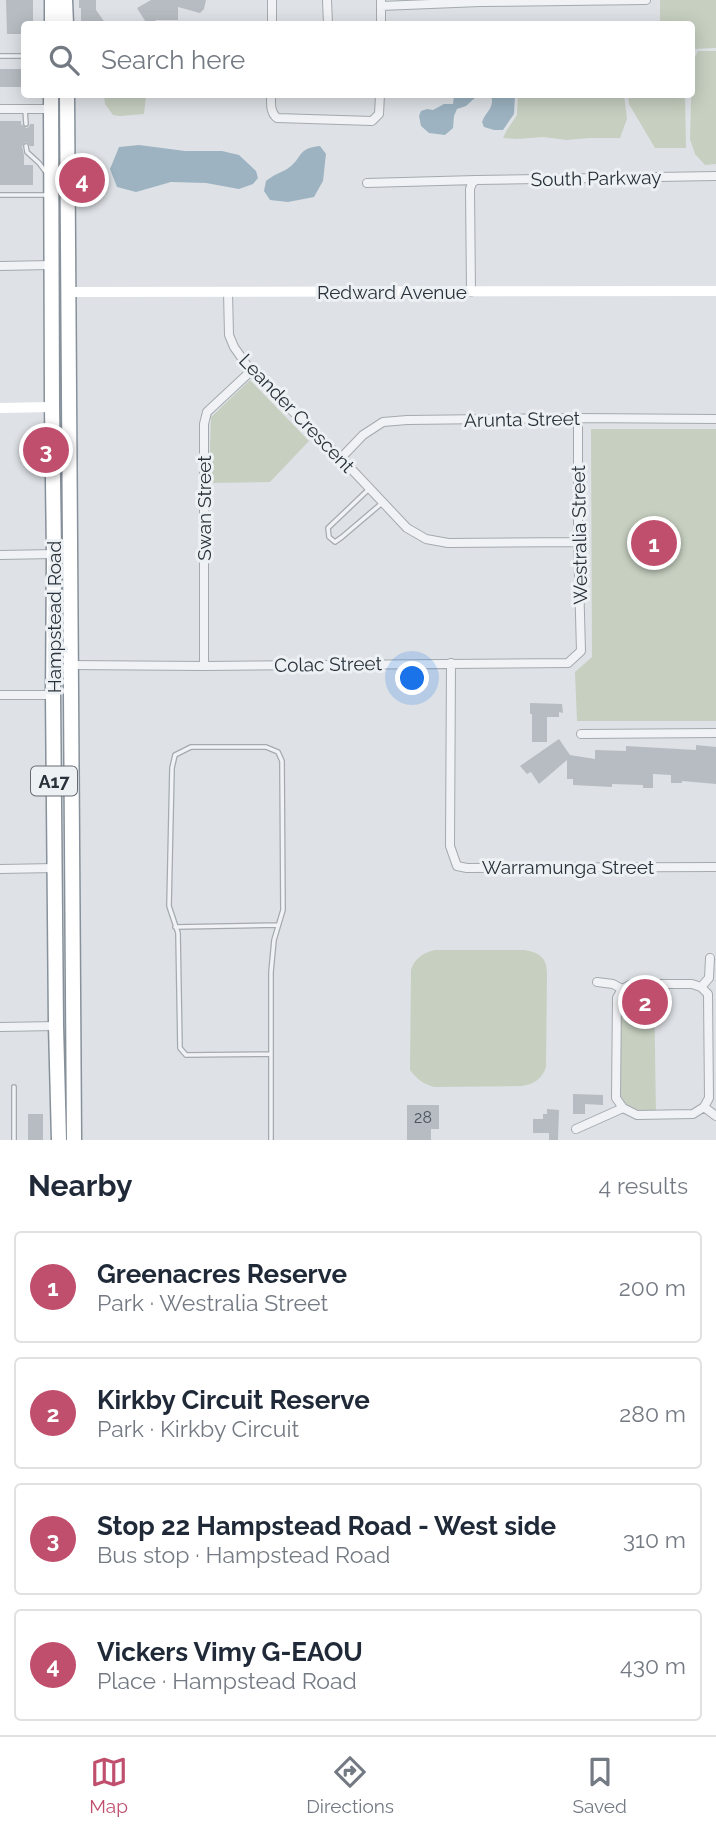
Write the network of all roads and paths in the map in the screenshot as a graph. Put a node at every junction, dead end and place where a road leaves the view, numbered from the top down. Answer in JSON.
{"nodes":[{"id":1,"x":52,"y":0,"type":"edge"},
{"id":2,"x":65,"y":0,"type":"edge"},
{"id":3,"x":272,"y":0,"type":"edge"},
{"id":4,"x":327,"y":0,"type":"edge"},
{"id":5,"x":646,"y":0,"type":"edge"},
{"id":6,"x":480,"y":1,"type":"edge"},
{"id":7,"x":381,"y":3,"type":"edge"},
{"id":8,"x":52,"y":21,"type":"edge"},
{"id":9,"x":66,"y":21,"type":"edge"},
{"id":10,"x":272,"y":21,"type":"edge"},
{"id":11,"x":328,"y":21,"type":"edge"},
{"id":12,"x":381,"y":21,"type":"edge"},
{"id":13,"x":0,"y":56,"type":"edge"},
{"id":14,"x":21,"y":56,"type":"edge"},
{"id":15,"x":271,"y":98,"type":"edge"},
{"id":16,"x":380,"y":98,"type":"edge"},
{"id":17,"x":50,"y":102,"type":"edge"},
{"id":18,"x":67,"y":102,"type":"edge"},
{"id":19,"x":0,"y":109,"type":"edge"},
{"id":20,"x":25,"y":109,"type":"junction"},
{"id":21,"x":26,"y":124,"type":"dead end"},
{"id":22,"x":26,"y":146,"type":"dead end"},
{"id":23,"x":716,"y":176,"type":"edge"},
{"id":24,"x":51,"y":178,"type":"junction"},
{"id":25,"x":475,"y":180,"type":"junction"},
{"id":26,"x":367,"y":183,"type":"dead end"},
{"id":27,"x":0,"y":195,"type":"edge"},
{"id":28,"x":51,"y":195,"type":"junction"},
{"id":29,"x":67,"y":264,"type":"junction"},
{"id":30,"x":51,"y":265,"type":"junction"},
{"id":31,"x":0,"y":266,"type":"edge"},
{"id":32,"x":716,"y":291,"type":"edge"},
{"id":33,"x":51,"y":292,"type":"junction"},
{"id":34,"x":67,"y":292,"type":"junction"},
{"id":35,"x":228,"y":292,"type":"junction"},
{"id":36,"x":471,"y":292,"type":"junction"},
{"id":37,"x":251,"y":371,"type":"junction"},
{"id":38,"x":52,"y":407,"type":"junction"},
{"id":39,"x":68,"y":407,"type":"junction"},
{"id":40,"x":0,"y":408,"type":"edge"},
{"id":41,"x":578,"y":418,"type":"junction"},
{"id":42,"x":716,"y":419,"type":"edge"},
{"id":43,"x":341,"y":458,"type":"junction"},
{"id":44,"x":370,"y":488,"type":"junction"},
{"id":45,"x":383,"y":502,"type":"junction"},
{"id":46,"x":578,"y":542,"type":"junction"},
{"id":47,"x":54,"y":554,"type":"junction"},
{"id":48,"x":0,"y":555,"type":"edge"},
{"id":49,"x":70,"y":555,"type":"junction"},
{"id":50,"x":581,"y":651,"type":"joint"},
{"id":51,"x":451,"y":663,"type":"junction"},
{"id":52,"x":54,"y":664,"type":"junction"},
{"id":53,"x":70,"y":665,"type":"junction"},
{"id":54,"x":204,"y":666,"type":"junction"},
{"id":55,"x":71,"y":694,"type":"junction"},
{"id":56,"x":0,"y":695,"type":"edge"},
{"id":57,"x":54,"y":695,"type":"junction"},
{"id":58,"x":716,"y":733,"type":"edge"},
{"id":59,"x":581,"y":734,"type":"dead end"},
{"id":60,"x":716,"y":867,"type":"edge"},
{"id":61,"x":55,"y":868,"type":"junction"},
{"id":62,"x":72,"y":868,"type":"junction"},
{"id":63,"x":0,"y":869,"type":"edge"},
{"id":64,"x":278,"y":925,"type":"junction"},
{"id":65,"x":175,"y":927,"type":"junction"},
{"id":66,"x":710,"y":958,"type":"dead end"},
{"id":67,"x":597,"y":982,"type":"dead end"},
{"id":68,"x":701,"y":987,"type":"junction"},
{"id":69,"x":622,"y":989,"type":"junction"},
{"id":70,"x":56,"y":1026,"type":"junction"},
{"id":71,"x":0,"y":1027,"type":"edge"},
{"id":72,"x":72,"y":1027,"type":"junction"},
{"id":73,"x":712,"y":1042,"type":"edge"},
{"id":74,"x":712,"y":1053,"type":"edge"},
{"id":75,"x":271,"y":1054,"type":"junction"},
{"id":76,"x":14,"y":1087,"type":"dead end"},
{"id":77,"x":704,"y":1107,"type":"junction"},
{"id":78,"x":623,"y":1108,"type":"junction"},
{"id":79,"x":716,"y":1116,"type":"edge"},
{"id":80,"x":576,"y":1129,"type":"dead end"},
{"id":81,"x":14,"y":1140,"type":"edge"},
{"id":82,"x":59,"y":1140,"type":"edge"},
{"id":83,"x":74,"y":1140,"type":"edge"},
{"id":84,"x":271,"y":1140,"type":"edge"}],
"edges":[{"from":1,"to":8,"type":"highway"},
{"from":2,"to":9,"type":"highway"},
{"from":3,"to":10,"type":"street"},
{"from":4,"to":11,"type":"street"},
{"from":5,"to":6,"type":"street"},
{"from":6,"to":7,"type":"street"},
{"from":7,"to":12,"type":"street"},
{"from":13,"to":14,"type":"lane"},
{"from":15,"to":16,"type":"street"},
{"from":17,"to":18,"type":"highway"},
{"from":17,"to":20,"type":"street"},
{"from":17,"to":24,"type":"highway","name":"Hampstead Road","number":"A17"},
{"from":18,"to":29,"type":"highway","name":"Hampstead Road","number":"A17"},
{"from":19,"to":20,"type":"street"},
{"from":20,"to":21,"type":"lane"},
{"from":22,"to":24,"type":"lane"},
{"from":23,"to":25,"type":"street","name":"South Parkway"},
{"from":24,"to":28,"type":"highway","name":"Hampstead Road","number":"A17"},
{"from":25,"to":26,"type":"street","name":"South Parkway"},
{"from":25,"to":36,"type":"street"},
{"from":27,"to":28,"type":"lane"},
{"from":28,"to":30,"type":"highway","name":"Hampstead Road","number":"A17"},
{"from":29,"to":30,"type":"highway"},
{"from":29,"to":34,"type":"highway","name":"Hampstead Road","number":"A17"},
{"from":30,"to":31,"type":"street"},
{"from":30,"to":33,"type":"highway","name":"Hampstead Road","number":"A17"},
{"from":32,"to":36,"type":"street","name":"Redward Avenue"},
{"from":33,"to":34,"type":"highway"},
{"from":33,"to":38,"type":"highway","name":"Hampstead Road","number":"A17"},
{"from":34,"to":35,"type":"street","name":"Redward Avenue"},
{"from":34,"to":39,"type":"highway","name":"Hampstead Road","number":"A17"},
{"from":35,"to":36,"type":"street","name":"Redward Avenue"},
{"from":35,"to":37,"type":"street","name":"Leander Crescent"},
{"from":37,"to":43,"type":"street","name":"Leander Crescent"},
{"from":37,"to":54,"type":"street","name":"Swan Street"},
{"from":38,"to":39,"type":"highway"},
{"from":38,"to":40,"type":"street"},
{"from":38,"to":47,"type":"highway","name":"Hampstead Road","number":"A17"},
{"from":39,"to":49,"type":"highway","name":"Hampstead Road","number":"A17"},
{"from":41,"to":42,"type":"street","name":"Arunta Street"},
{"from":41,"to":43,"type":"street","name":"Arunta Street"},
{"from":41,"to":46,"type":"street","name":"Westralia Street"},
{"from":43,"to":44,"type":"street","name":"Leander Crescent"},
{"from":44,"to":45,"type":"street","name":"Leander Crescent"},
{"from":44,"to":45,"type":"lane","name":"Leander Crescent"},
{"from":45,"to":46,"type":"street","name":"Leander Crescent"},
{"from":46,"to":50,"type":"street","name":"Westralia Street"},
{"from":47,"to":48,"type":"street"},
{"from":47,"to":49,"type":"highway"},
{"from":47,"to":52,"type":"highway","name":"Hampstead Road","number":"A17"},
{"from":49,"to":53,"type":"highway","name":"Hampstead Road","number":"A17"},
{"from":50,"to":51,"type":"street","name":"Colac Street"},
{"from":51,"to":54,"type":"street","name":"Colac Street"},
{"from":51,"to":60,"type":"street","name":"Warramunga Street"},
{"from":52,"to":53,"type":"highway"},
{"from":52,"to":57,"type":"highway","name":"Hampstead Road","number":"A17"},
{"from":53,"to":54,"type":"street","name":"Colac Street"},
{"from":53,"to":55,"type":"highway","name":"Hampstead Road","number":"A17"},
{"from":55,"to":57,"type":"highway"},
{"from":55,"to":62,"type":"highway","name":"Hampstead Road","number":"A17"},
{"from":56,"to":57,"type":"street"},
{"from":57,"to":61,"type":"highway","name":"Hampstead Road","number":"A17"},
{"from":58,"to":59,"type":"street"},
{"from":61,"to":62,"type":"highway"},
{"from":61,"to":63,"type":"street"},
{"from":61,"to":70,"type":"highway","name":"Hampstead Road","number":"A17"},
{"from":62,"to":72,"type":"highway","name":"Hampstead Road","number":"A17"},
{"from":64,"to":65,"type":"lane"},
{"from":64,"to":65,"type":"lane"},
{"from":64,"to":75,"type":"lane"},
{"from":65,"to":75,"type":"lane"},
{"from":66,"to":68,"type":"street"},
{"from":67,"to":69,"type":"street"},
{"from":68,"to":69,"type":"street"},
{"from":68,"to":73,"type":"street"},
{"from":69,"to":78,"type":"street"},
{"from":70,"to":71,"type":"street"},
{"from":70,"to":72,"type":"highway"},
{"from":70,"to":82,"type":"highway","name":"Hampstead Road","number":"A17"},
{"from":72,"to":83,"type":"highway","name":"Hampstead Road","number":"A17"},
{"from":73,"to":74,"type":"street"},
{"from":74,"to":77,"type":"street"},
{"from":75,"to":84,"type":"lane"},
{"from":76,"to":81,"type":"lane"},
{"from":77,"to":78,"type":"street"},
{"from":77,"to":79,"type":"street"},
{"from":78,"to":80,"type":"street"}]}
